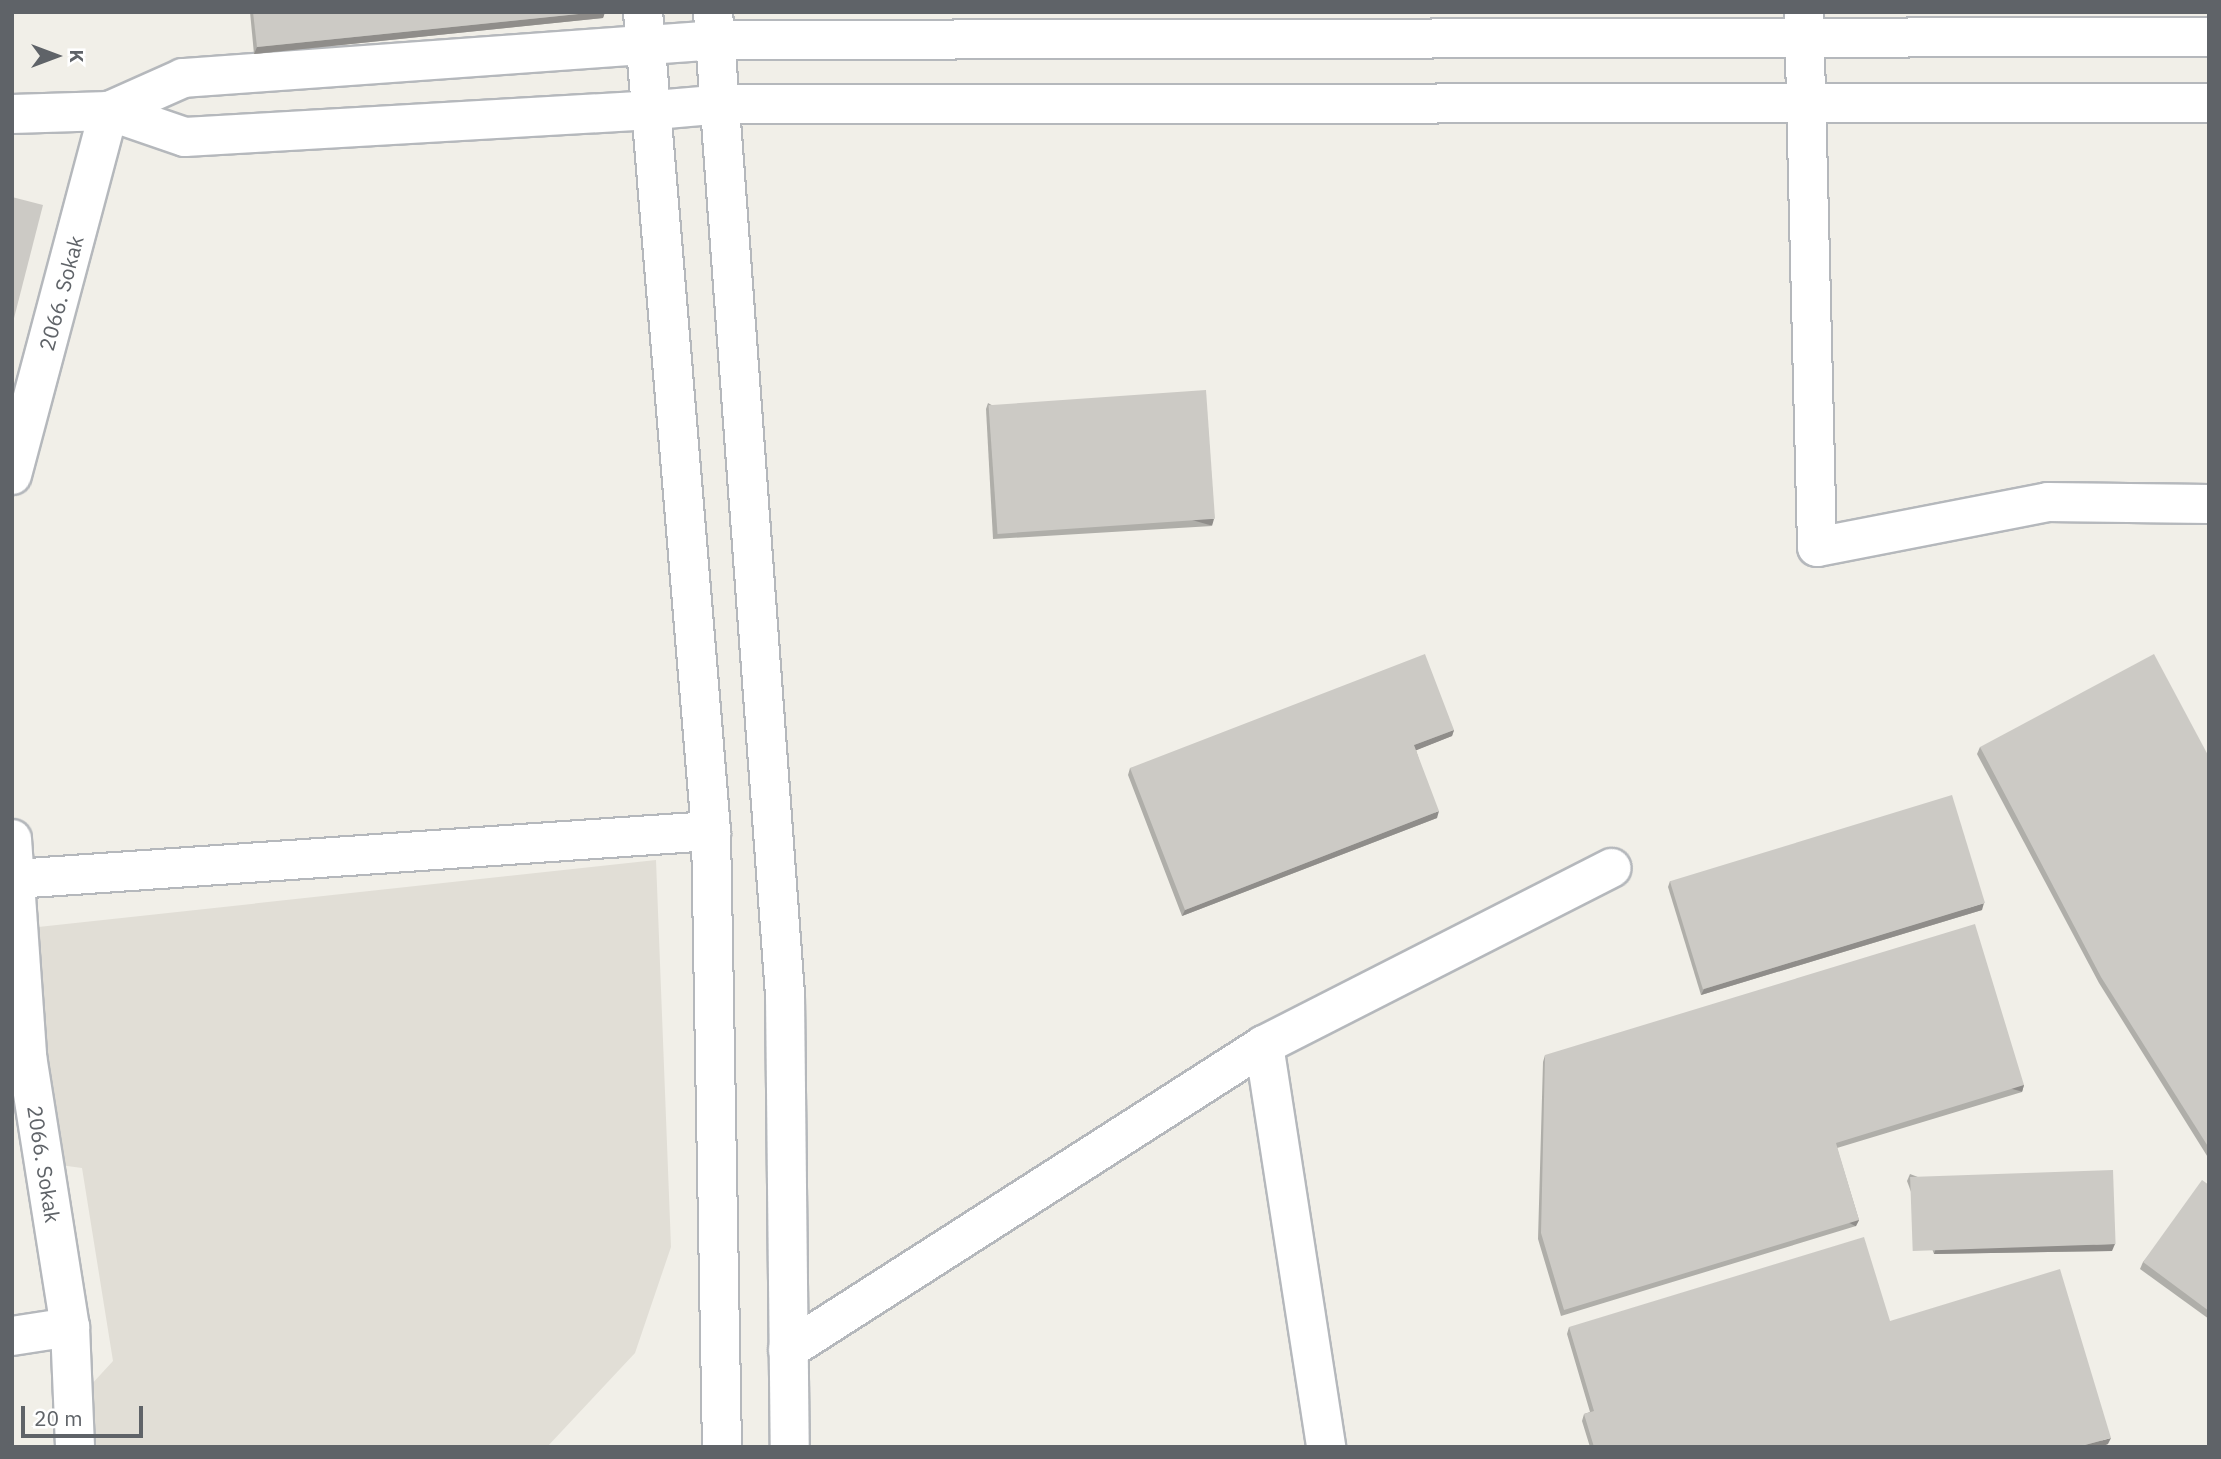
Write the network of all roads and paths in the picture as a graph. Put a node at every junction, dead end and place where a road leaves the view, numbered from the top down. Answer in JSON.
{"nodes":[{"id":1,"x":1121,"y":24,"type":"edge"},
{"id":2,"x":715,"y":26,"type":"edge"},
{"id":3,"x":1804,"y":26,"type":"edge"},
{"id":4,"x":645,"y":29,"type":"edge"},
{"id":5,"x":2209,"y":37,"type":"edge"},
{"id":6,"x":1803,"y":102,"type":"junction"},
{"id":7,"x":2209,"y":103,"type":"edge"},
{"id":8,"x":723,"y":104,"type":"junction"},
{"id":9,"x":655,"y":110,"type":"junction"},
{"id":10,"x":109,"y":111,"type":"junction"},
{"id":11,"x":12,"y":114,"type":"edge"},
{"id":12,"x":12,"y":475,"type":"edge"},
{"id":13,"x":2209,"y":504,"type":"edge"},
{"id":14,"x":711,"y":831,"type":"junction"},
{"id":15,"x":12,"y":839,"type":"edge"},
{"id":16,"x":1612,"y":868,"type":"dead end"},
{"id":17,"x":15,"y":879,"type":"junction"},
{"id":18,"x":1265,"y":1045,"type":"junction"},
{"id":19,"x":20,"y":1058,"type":"edge"},
{"id":20,"x":69,"y":1327,"type":"junction"},
{"id":21,"x":12,"y":1336,"type":"edge"},
{"id":22,"x":788,"y":1350,"type":"junction"},
{"id":23,"x":75,"y":1447,"type":"edge"},
{"id":24,"x":722,"y":1447,"type":"edge"},
{"id":25,"x":790,"y":1447,"type":"edge"},
{"id":26,"x":1325,"y":1447,"type":"edge"}],
"edges":[{"from":1,"to":2,"type":"street"},
{"from":1,"to":3,"type":"street"},
{"from":2,"to":4,"type":"street"},
{"from":2,"to":8,"type":"street"},
{"from":3,"to":5,"type":"street"},
{"from":3,"to":6,"type":"street"},
{"from":4,"to":9,"type":"street"},
{"from":4,"to":10,"type":"street"},
{"from":6,"to":7,"type":"street"},
{"from":6,"to":8,"type":"street"},
{"from":6,"to":13,"type":"street"},
{"from":8,"to":9,"type":"street"},
{"from":8,"to":22,"type":"street"},
{"from":9,"to":10,"type":"street"},
{"from":9,"to":14,"type":"street"},
{"from":10,"to":11,"type":"street"},
{"from":10,"to":12,"type":"street","name":"2066. Sokak"},
{"from":14,"to":17,"type":"street"},
{"from":14,"to":24,"type":"street"},
{"from":15,"to":17,"type":"street","name":"2066. Sokak"},
{"from":16,"to":18,"type":"street"},
{"from":17,"to":19,"type":"street","name":"2066. Sokak"},
{"from":18,"to":22,"type":"street"},
{"from":18,"to":26,"type":"street"},
{"from":19,"to":20,"type":"street","name":"2066. Sokak"},
{"from":20,"to":21,"type":"street"},
{"from":20,"to":23,"type":"street","name":"2066. Sokak"},
{"from":22,"to":25,"type":"street"}]}
